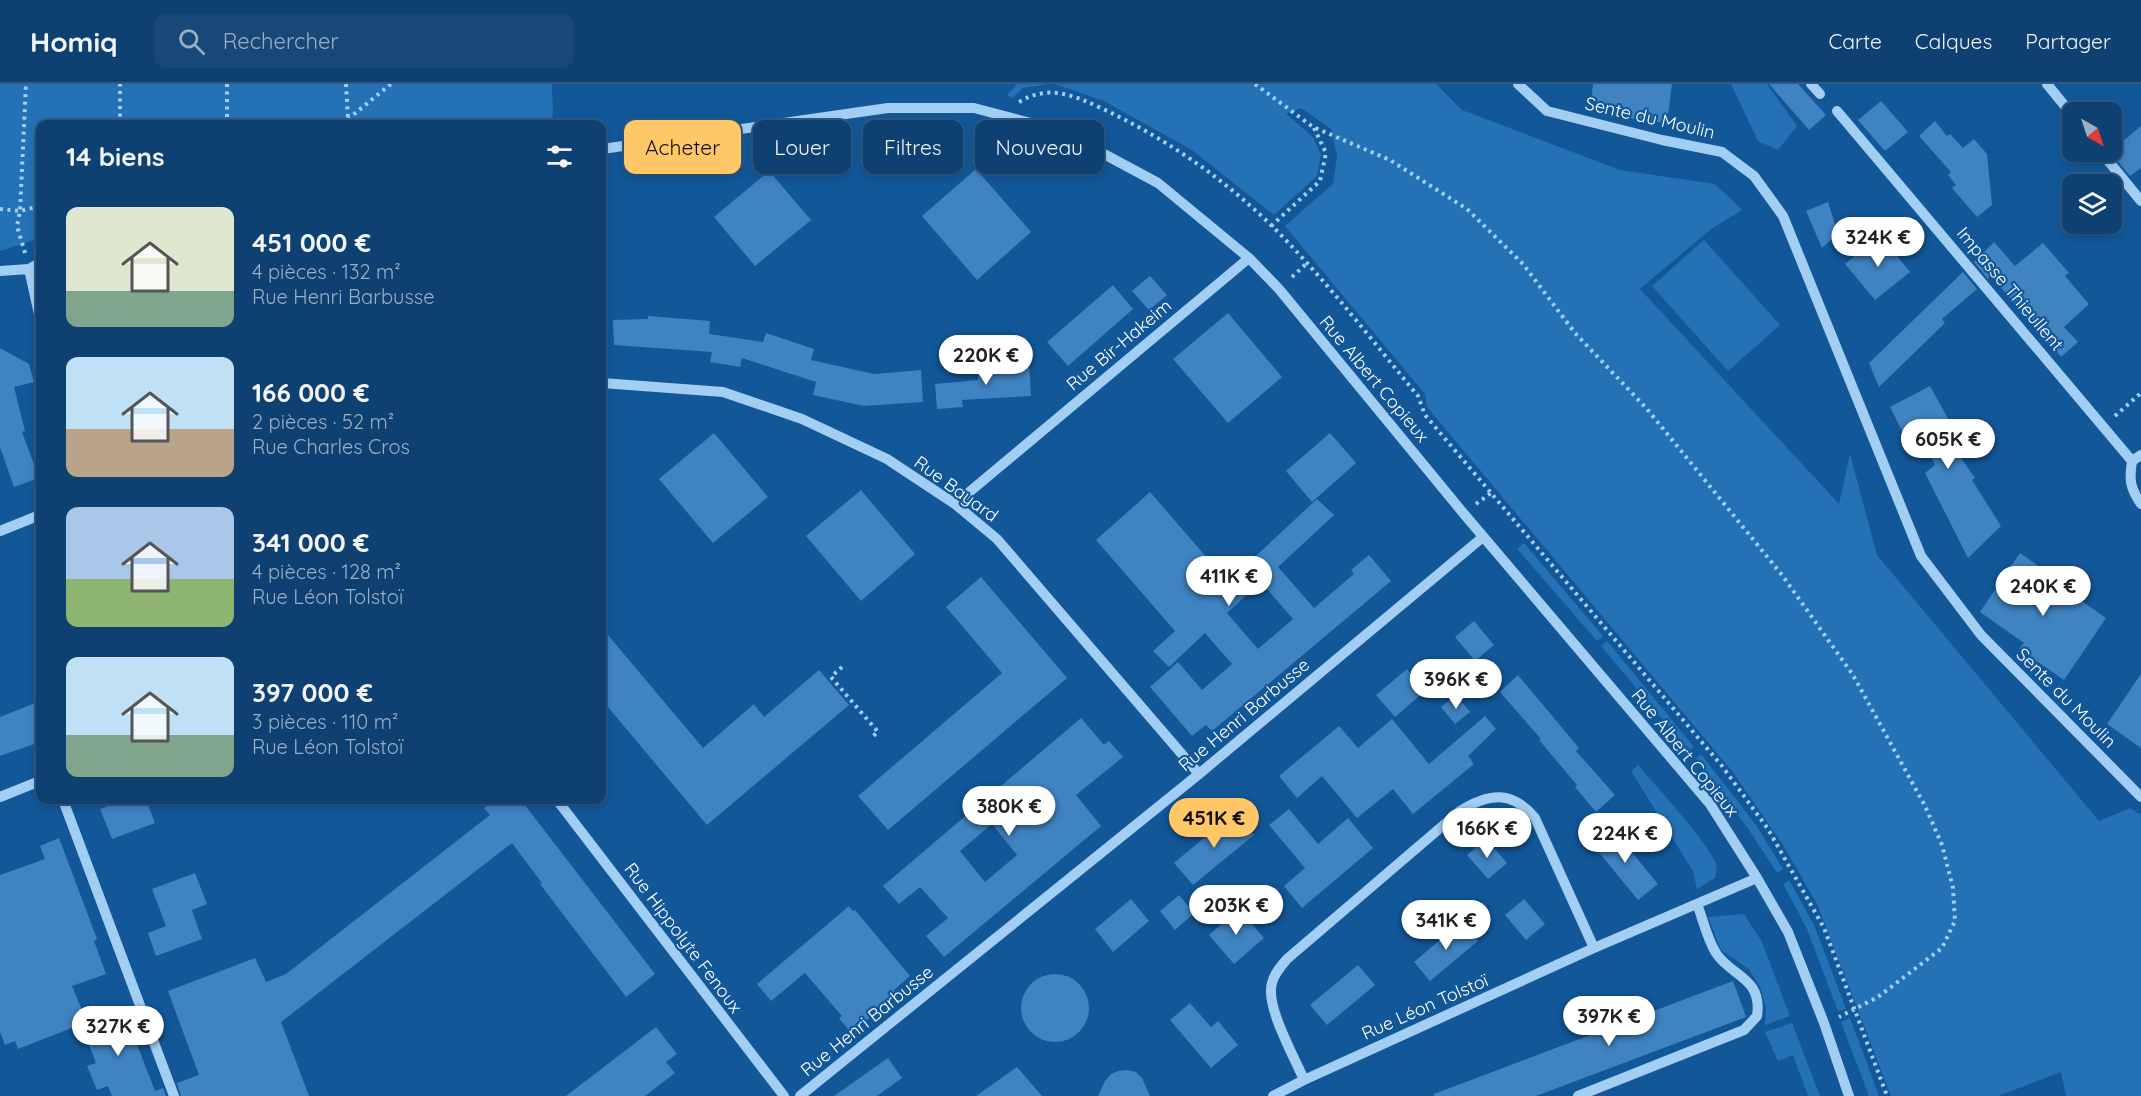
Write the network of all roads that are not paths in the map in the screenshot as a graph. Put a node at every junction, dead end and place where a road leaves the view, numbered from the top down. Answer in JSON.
{"nodes":[{"id":1,"x":1518,"y":84,"type":"edge"},
{"id":2,"x":1811,"y":84,"type":"edge"},
{"id":3,"x":2048,"y":84,"type":"edge"},
{"id":4,"x":1820,"y":94,"type":"dead end"},
{"id":5,"x":2062,"y":102,"type":"edge"},
{"id":6,"x":1837,"y":111,"type":"dead end"},
{"id":7,"x":606,"y":149,"type":"edge"},
{"id":8,"x":2109,"y":162,"type":"edge"},
{"id":9,"x":2141,"y":201,"type":"edge"},
{"id":10,"x":1249,"y":258,"type":"junction"},
{"id":11,"x":36,"y":265,"type":"edge"},
{"id":12,"x":29,"y":269,"type":"junction"},
{"id":13,"x":0,"y":271,"type":"edge"},
{"id":14,"x":36,"y":301,"type":"edge"},
{"id":15,"x":606,"y":383,"type":"edge"},
{"id":16,"x":2137,"y":458,"type":"edge"},
{"id":17,"x":955,"y":504,"type":"junction"},
{"id":18,"x":2141,"y":504,"type":"edge"},
{"id":19,"x":36,"y":517,"type":"edge"},
{"id":20,"x":0,"y":531,"type":"edge"},
{"id":21,"x":1484,"y":537,"type":"junction"},
{"id":22,"x":1199,"y":774,"type":"junction"},
{"id":23,"x":36,"y":783,"type":"edge"},
{"id":24,"x":0,"y":797,"type":"edge"},
{"id":25,"x":2141,"y":797,"type":"edge"},
{"id":26,"x":64,"y":804,"type":"edge"},
{"id":27,"x":560,"y":804,"type":"edge"},
{"id":28,"x":1757,"y":878,"type":"junction"},
{"id":29,"x":1697,"y":904,"type":"junction"},
{"id":30,"x":1594,"y":948,"type":"junction"},
{"id":31,"x":1304,"y":1080,"type":"junction"},
{"id":32,"x":174,"y":1096,"type":"edge"},
{"id":33,"x":784,"y":1096,"type":"edge"},
{"id":34,"x":800,"y":1096,"type":"edge"},
{"id":35,"x":1273,"y":1096,"type":"edge"},
{"id":36,"x":1578,"y":1096,"type":"edge"},
{"id":37,"x":1849,"y":1096,"type":"edge"}],
"edges":[{"from":1,"to":25,"type":"street","name":"Sente du Moulin"},
{"from":2,"to":4,"type":"street"},
{"from":3,"to":5,"type":"street"},
{"from":6,"to":16,"type":"street","name":"Impasse Thieullent"},
{"from":7,"to":10,"type":"street","name":"Rue Albert Copieux"},
{"from":8,"to":9,"type":"street"},
{"from":10,"to":17,"type":"street","name":"Rue Bir-Hakeim"},
{"from":10,"to":21,"type":"street","name":"Rue Albert Copieux"},
{"from":11,"to":12,"type":"street"},
{"from":12,"to":13,"type":"street"},
{"from":12,"to":14,"type":"street"},
{"from":15,"to":17,"type":"street","name":"Rue Bayard"},
{"from":16,"to":18,"type":"street"},
{"from":17,"to":22,"type":"street","name":"Rue Bayard"},
{"from":19,"to":20,"type":"street"},
{"from":21,"to":22,"type":"street","name":"Rue Henri Barbusse"},
{"from":21,"to":28,"type":"street","name":"Rue Albert Copieux"},
{"from":22,"to":34,"type":"street","name":"Rue Henri Barbusse"},
{"from":23,"to":24,"type":"street"},
{"from":26,"to":32,"type":"street"},
{"from":27,"to":33,"type":"street","name":"Rue Hippolyte Fenoux"},
{"from":28,"to":29,"type":"street","name":"Rue Léon Tolstoï"},
{"from":28,"to":37,"type":"street","name":"Rue Albert Copieux"},
{"from":29,"to":30,"type":"street","name":"Rue Léon Tolstoï"},
{"from":29,"to":36,"type":"street"},
{"from":30,"to":31,"type":"street","name":"Rue Léon Tolstoï"},
{"from":30,"to":31,"type":"street"},
{"from":31,"to":35,"type":"street","name":"Rue Léon Tolstoï"}]}
